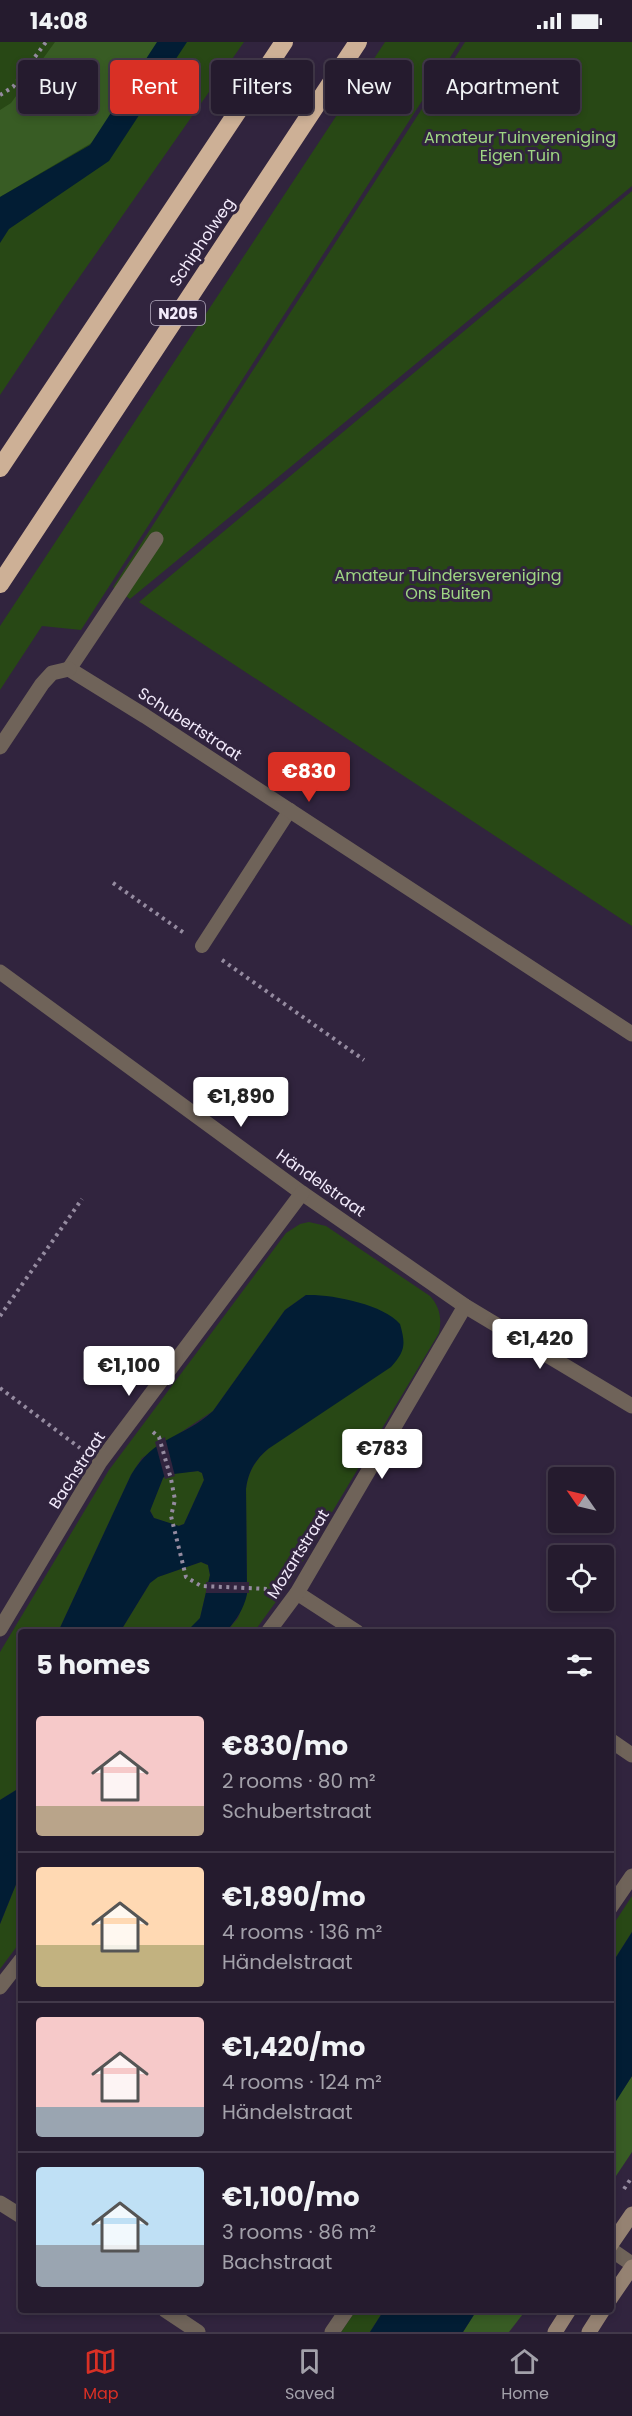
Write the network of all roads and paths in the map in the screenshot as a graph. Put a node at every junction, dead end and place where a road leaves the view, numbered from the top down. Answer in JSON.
{"nodes":[{"id":1,"x":46,"y":42,"type":"edge"},
{"id":2,"x":284,"y":42,"type":"edge"},
{"id":3,"x":357,"y":42,"type":"edge"},
{"id":4,"x":0,"y":95,"type":"edge"},
{"id":5,"x":0,"y":468,"type":"edge"},
{"id":6,"x":156,"y":539,"type":"dead end"},
{"id":7,"x":0,"y":584,"type":"edge"},
{"id":8,"x":69,"y":669,"type":"junction"},
{"id":9,"x":0,"y":747,"type":"edge"},
{"id":10,"x":290,"y":810,"type":"junction"},
{"id":11,"x":113,"y":883,"type":"dead end"},
{"id":12,"x":202,"y":946,"type":"junction"},
{"id":13,"x":0,"y":972,"type":"edge"},
{"id":14,"x":632,"y":1034,"type":"edge"},
{"id":15,"x":364,"y":1060,"type":"dead end"},
{"id":16,"x":302,"y":1193,"type":"junction"},
{"id":17,"x":82,"y":1199,"type":"dead end"},
{"id":18,"x":465,"y":1306,"type":"junction"},
{"id":19,"x":0,"y":1316,"type":"edge"},
{"id":20,"x":0,"y":1388,"type":"edge"},
{"id":21,"x":632,"y":1406,"type":"edge"},
{"id":22,"x":159,"y":1437,"type":"dead end"},
{"id":23,"x":100,"y":1462,"type":"junction"},
{"id":24,"x":251,"y":1587,"type":"dead end"},
{"id":25,"x":297,"y":1593,"type":"junction"},
{"id":26,"x":0,"y":1629,"type":"edge"},
{"id":27,"x":270,"y":1629,"type":"edge"},
{"id":28,"x":352,"y":1629,"type":"edge"},
{"id":29,"x":614,"y":1743,"type":"edge"},
{"id":30,"x":632,"y":1755,"type":"edge"},
{"id":31,"x":632,"y":1876,"type":"edge"},
{"id":32,"x":614,"y":1902,"type":"edge"},
{"id":33,"x":18,"y":1964,"type":"edge"},
{"id":34,"x":0,"y":1987,"type":"edge"},
{"id":35,"x":0,"y":2203,"type":"edge"},
{"id":36,"x":18,"y":2214,"type":"edge"},
{"id":37,"x":632,"y":2214,"type":"edge"},
{"id":38,"x":614,"y":2242,"type":"edge"},
{"id":39,"x":614,"y":2251,"type":"edge"},
{"id":40,"x":632,"y":2266,"type":"edge"},
{"id":41,"x":614,"y":2293,"type":"edge"},
{"id":42,"x":170,"y":2313,"type":"edge"},
{"id":43,"x":344,"y":2313,"type":"edge"},
{"id":44,"x":567,"y":2313,"type":"edge"},
{"id":45,"x":601,"y":2313,"type":"edge"},
{"id":46,"x":198,"y":2332,"type":"edge"},
{"id":47,"x":332,"y":2332,"type":"edge"},
{"id":48,"x":555,"y":2332,"type":"edge"},
{"id":49,"x":589,"y":2332,"type":"edge"}],
"edges":[{"from":1,"to":4,"type":"path"},
{"from":2,"to":5,"type":"highway"},
{"from":3,"to":7,"type":"highway","name":"Schipholweg","number":"N205"},
{"from":6,"to":8,"type":"street"},
{"from":8,"to":9,"type":"street"},
{"from":8,"to":10,"type":"street","name":"Schubertstraat"},
{"from":10,"to":12,"type":"lane"},
{"from":10,"to":14,"type":"street","name":"Schubertstraat"},
{"from":11,"to":12,"type":"path"},
{"from":12,"to":15,"type":"path"},
{"from":13,"to":16,"type":"street","name":"Händelstraat"},
{"from":16,"to":18,"type":"street","name":"Händelstraat"},
{"from":16,"to":23,"type":"street","name":"Bachstraat"},
{"from":17,"to":19,"type":"path"},
{"from":18,"to":21,"type":"street","name":"Händelstraat"},
{"from":18,"to":25,"type":"street","name":"Mozartstraat"},
{"from":20,"to":23,"type":"path"},
{"from":22,"to":24,"type":"path"},
{"from":23,"to":26,"type":"street","name":"Bachstraat"},
{"from":25,"to":27,"type":"street","name":"Mozartstraat"},
{"from":25,"to":28,"type":"street"},
{"from":29,"to":30,"type":"street"},
{"from":31,"to":32,"type":"street"},
{"from":33,"to":34,"type":"street"},
{"from":35,"to":36,"type":"street"},
{"from":37,"to":38,"type":"main road"},
{"from":39,"to":40,"type":"street"},
{"from":40,"to":41,"type":"main road"},
{"from":42,"to":46,"type":"street"},
{"from":43,"to":47,"type":"street"},
{"from":44,"to":48,"type":"main road"},
{"from":45,"to":49,"type":"main road"}]}
